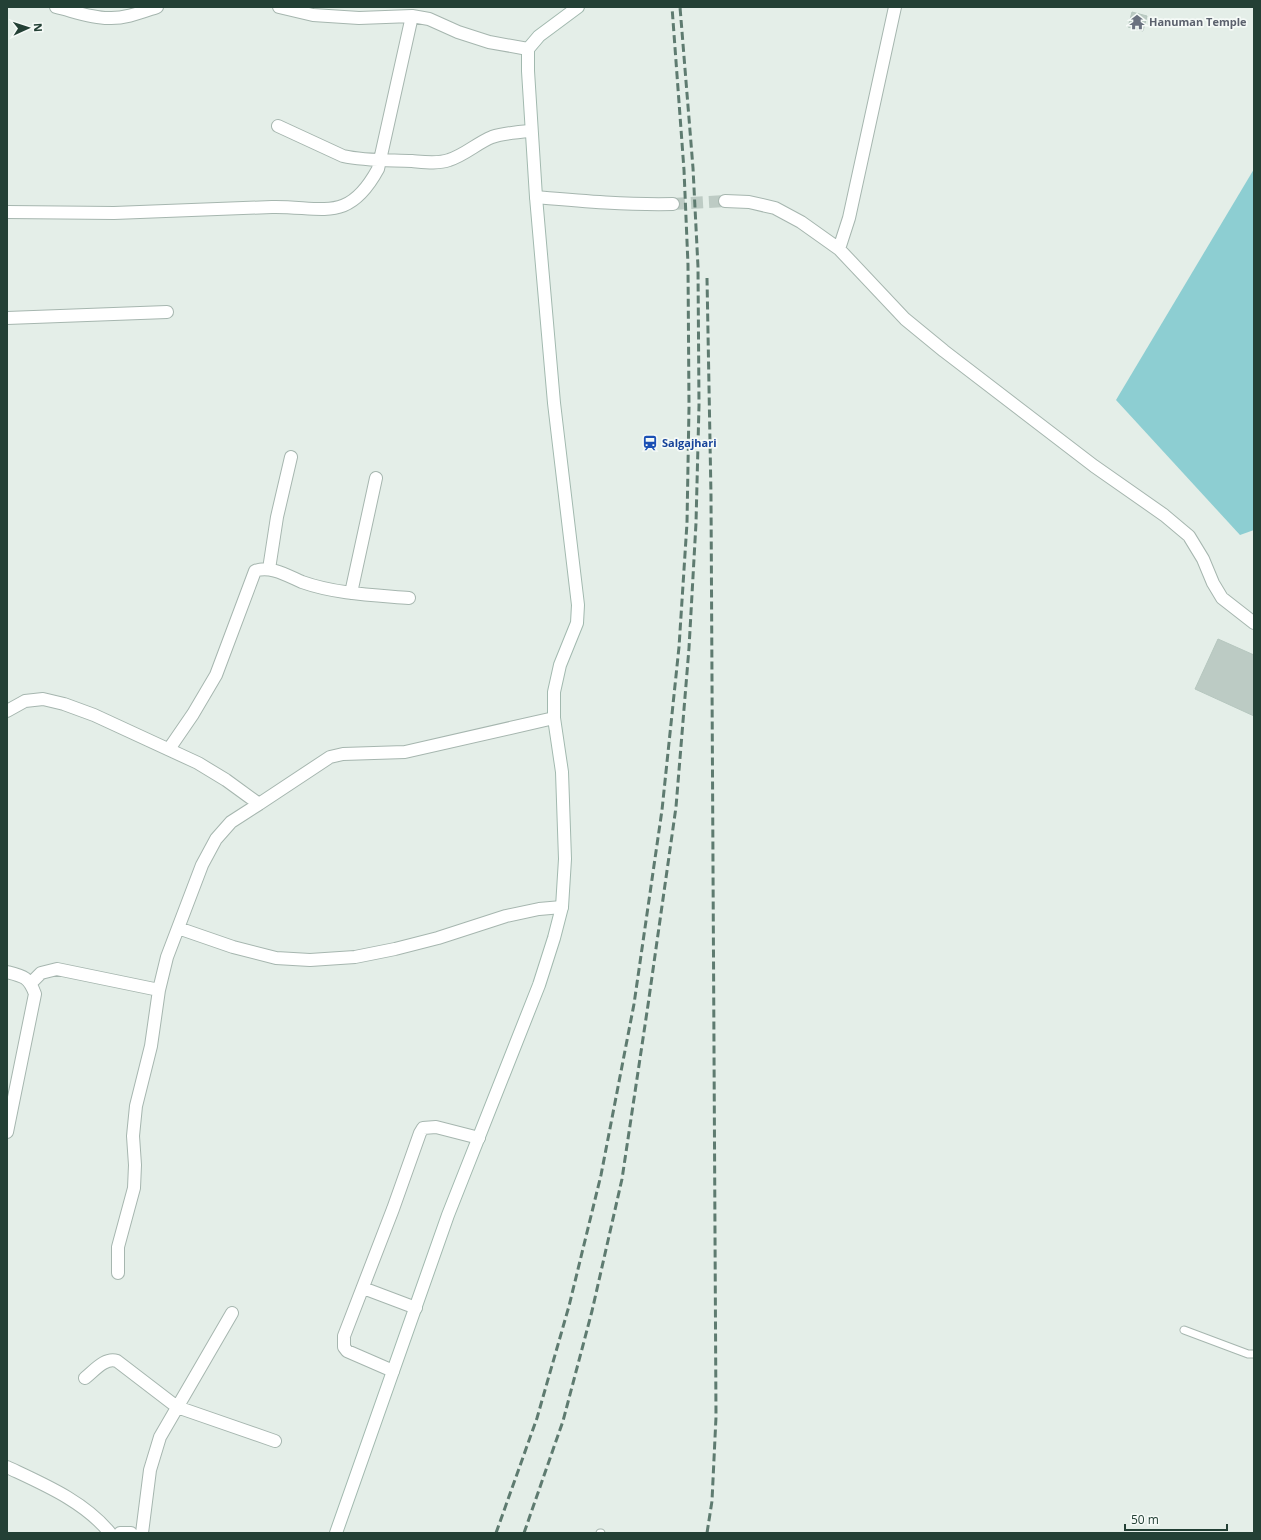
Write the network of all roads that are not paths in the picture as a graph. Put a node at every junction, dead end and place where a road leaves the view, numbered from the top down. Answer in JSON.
{"nodes":[{"id":1,"x":56,"y":7,"type":"edge"},
{"id":2,"x":157,"y":7,"type":"edge"},
{"id":3,"x":279,"y":7,"type":"edge"},
{"id":4,"x":578,"y":7,"type":"edge"},
{"id":5,"x":895,"y":7,"type":"edge"},
{"id":6,"x":95,"y":12,"type":"edge"},
{"id":7,"x":430,"y":13,"type":"edge"},
{"id":8,"x":412,"y":16,"type":"junction"},
{"id":9,"x":528,"y":49,"type":"junction"},
{"id":10,"x":278,"y":126,"type":"dead end"},
{"id":11,"x":531,"y":131,"type":"junction"},
{"id":12,"x":381,"y":160,"type":"junction"},
{"id":13,"x":536,"y":196,"type":"junction"},
{"id":14,"x":725,"y":201,"type":"tunnel mouth"},
{"id":15,"x":673,"y":204,"type":"tunnel mouth"},
{"id":16,"x":7,"y":212,"type":"edge"},
{"id":17,"x":839,"y":249,"type":"junction"},
{"id":18,"x":167,"y":312,"type":"dead end"},
{"id":19,"x":7,"y":318,"type":"edge"},
{"id":20,"x":291,"y":458,"type":"dead end"},
{"id":21,"x":376,"y":478,"type":"dead end"},
{"id":22,"x":269,"y":569,"type":"junction"},
{"id":23,"x":351,"y":593,"type":"junction"},
{"id":24,"x":409,"y":598,"type":"dead end"},
{"id":25,"x":1254,"y":622,"type":"edge"},
{"id":26,"x":7,"y":711,"type":"edge"},
{"id":27,"x":554,"y":718,"type":"junction"},
{"id":28,"x":169,"y":749,"type":"junction"},
{"id":29,"x":259,"y":804,"type":"junction"},
{"id":30,"x":562,"y":907,"type":"junction"},
{"id":31,"x":178,"y":928,"type":"junction"},
{"id":32,"x":7,"y":972,"type":"edge"},
{"id":33,"x":31,"y":983,"type":"junction"},
{"id":34,"x":160,"y":990,"type":"junction"},
{"id":35,"x":7,"y":1132,"type":"edge"},
{"id":36,"x":479,"y":1138,"type":"junction"},
{"id":37,"x":118,"y":1273,"type":"dead end"},
{"id":38,"x":363,"y":1288,"type":"junction"},
{"id":39,"x":416,"y":1308,"type":"junction"},
{"id":40,"x":232,"y":1313,"type":"dead end"},
{"id":41,"x":1184,"y":1330,"type":"dead end"},
{"id":42,"x":1254,"y":1354,"type":"edge"},
{"id":43,"x":393,"y":1371,"type":"junction"},
{"id":44,"x":85,"y":1378,"type":"dead end"},
{"id":45,"x":177,"y":1407,"type":"junction"},
{"id":46,"x":276,"y":1441,"type":"dead end"},
{"id":47,"x":7,"y":1468,"type":"edge"},
{"id":48,"x":110,"y":1533,"type":"edge"},
{"id":49,"x":120,"y":1533,"type":"edge"},
{"id":50,"x":131,"y":1533,"type":"edge"},
{"id":51,"x":142,"y":1533,"type":"edge"},
{"id":52,"x":336,"y":1533,"type":"edge"}],
"edges":[{"from":1,"to":6,"type":"street"},
{"from":2,"to":6,"type":"street"},
{"from":3,"to":8,"type":"street"},
{"from":4,"to":9,"type":"street"},
{"from":5,"to":17,"type":"street"},
{"from":7,"to":8,"type":"street"},
{"from":7,"to":9,"type":"street"},
{"from":8,"to":12,"type":"street"},
{"from":9,"to":11,"type":"street"},
{"from":10,"to":12,"type":"street"},
{"from":11,"to":12,"type":"street"},
{"from":11,"to":13,"type":"street"},
{"from":12,"to":16,"type":"street"},
{"from":13,"to":15,"type":"street"},
{"from":13,"to":27,"type":"street"},
{"from":14,"to":17,"type":"street"},
{"from":17,"to":25,"type":"street"},
{"from":18,"to":19,"type":"street"},
{"from":20,"to":22,"type":"street"},
{"from":21,"to":23,"type":"street"},
{"from":22,"to":23,"type":"street"},
{"from":22,"to":28,"type":"street"},
{"from":23,"to":24,"type":"street"},
{"from":26,"to":28,"type":"street"},
{"from":27,"to":29,"type":"street"},
{"from":27,"to":30,"type":"street"},
{"from":28,"to":29,"type":"street"},
{"from":29,"to":31,"type":"street"},
{"from":30,"to":31,"type":"street"},
{"from":30,"to":36,"type":"street"},
{"from":31,"to":34,"type":"street"},
{"from":32,"to":33,"type":"street"},
{"from":33,"to":34,"type":"street"},
{"from":33,"to":35,"type":"street"},
{"from":34,"to":37,"type":"street"},
{"from":36,"to":38,"type":"street"},
{"from":36,"to":39,"type":"street"},
{"from":38,"to":39,"type":"street"},
{"from":38,"to":43,"type":"street"},
{"from":39,"to":43,"type":"street"},
{"from":40,"to":45,"type":"street"},
{"from":41,"to":42,"type":"lane"},
{"from":43,"to":52,"type":"street"},
{"from":44,"to":45,"type":"street"},
{"from":45,"to":46,"type":"street"},
{"from":45,"to":51,"type":"street"},
{"from":47,"to":48,"type":"street"},
{"from":49,"to":50,"type":"street"}]}
